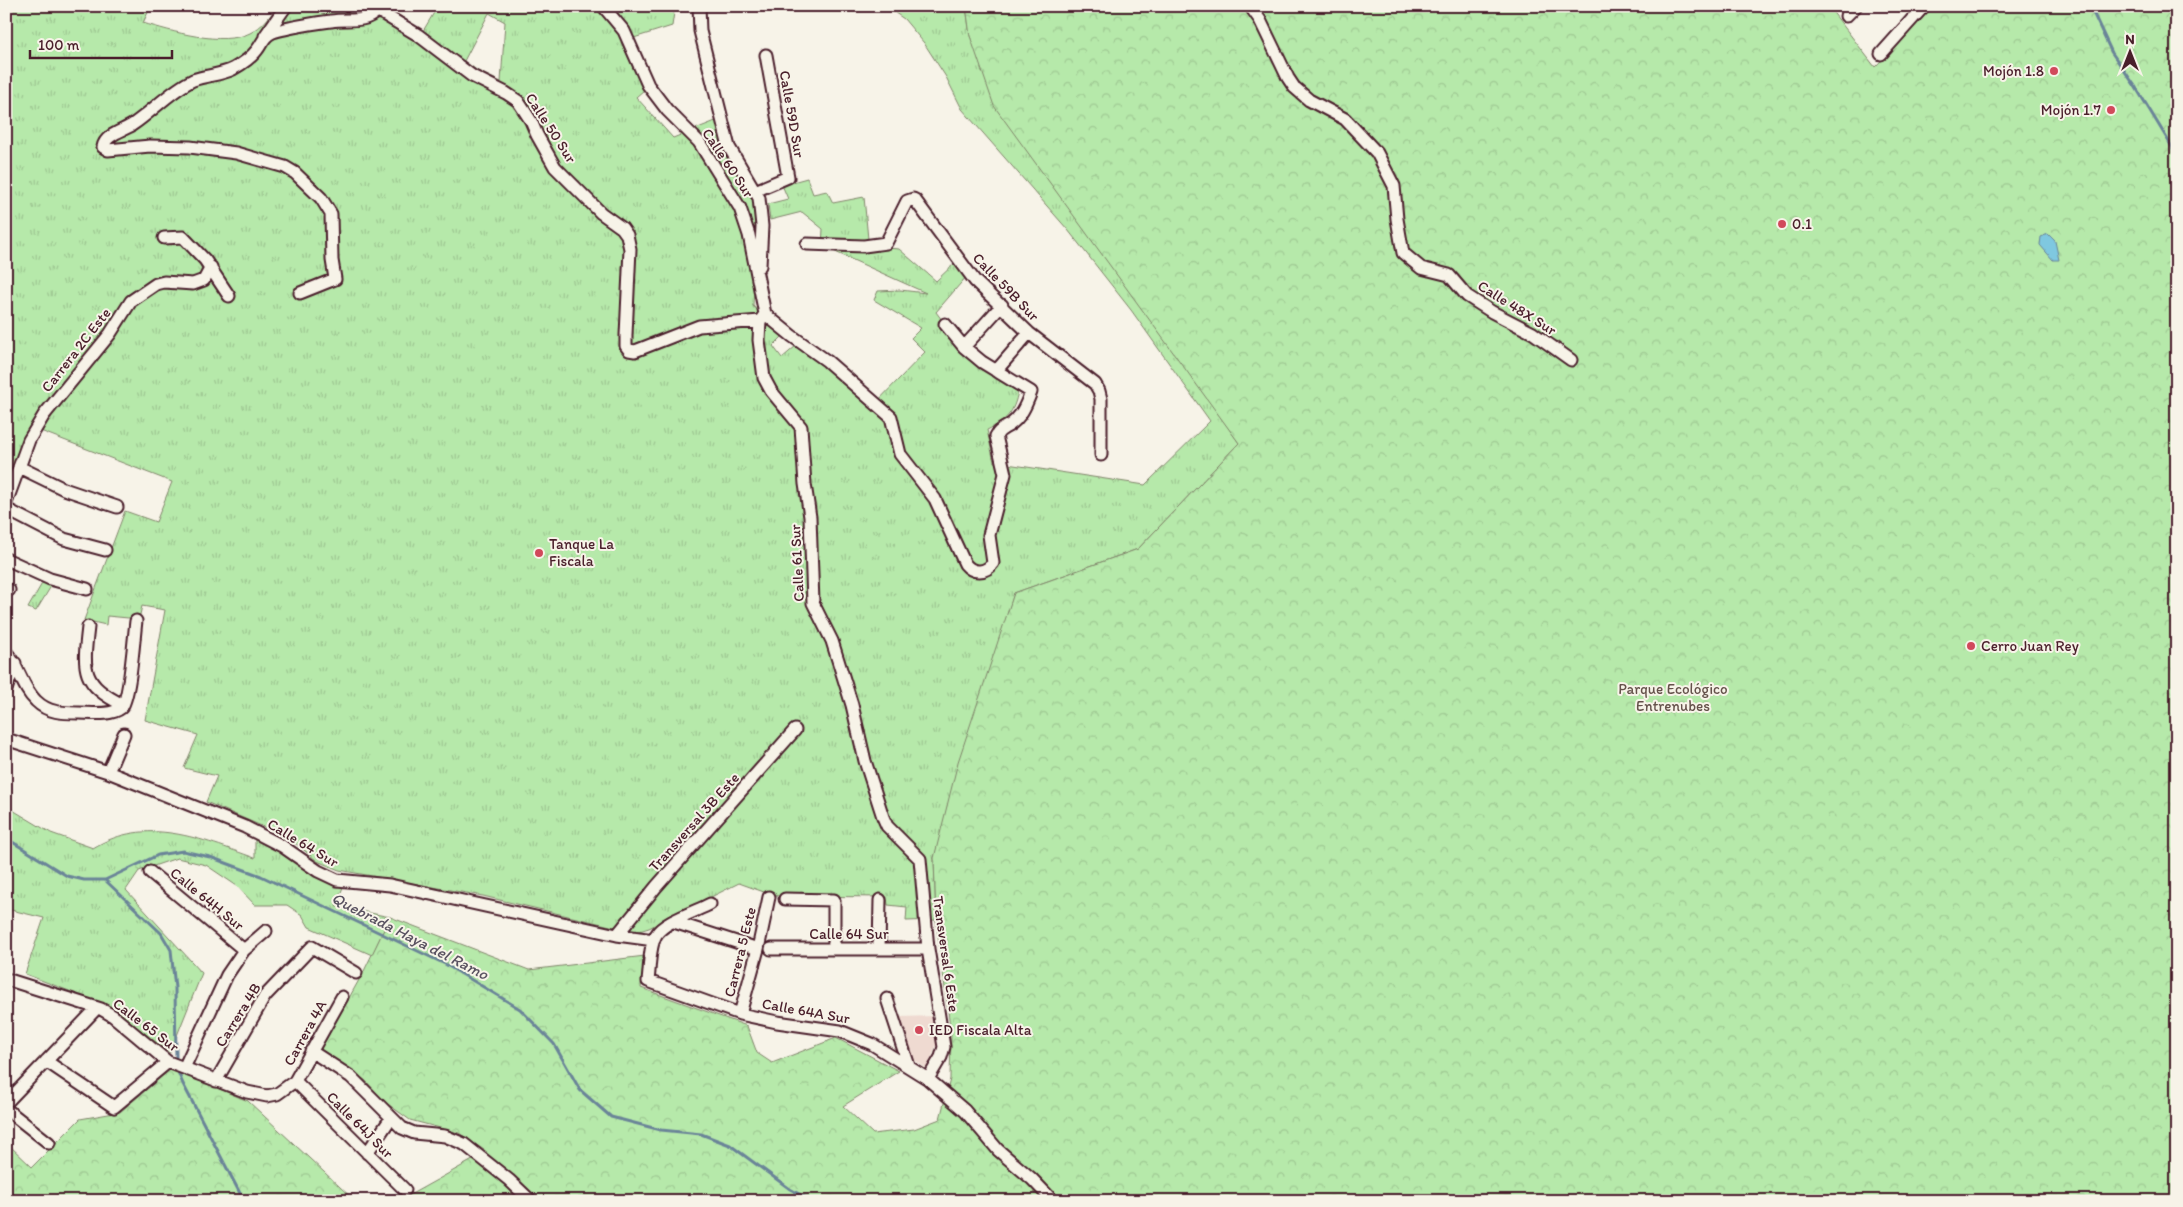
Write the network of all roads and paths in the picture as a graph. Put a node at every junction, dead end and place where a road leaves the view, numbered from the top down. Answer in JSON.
{"nodes":[{"id":1,"x":286,"y":6,"type":"edge"},
{"id":2,"x":603,"y":6,"type":"edge"},
{"id":3,"x":699,"y":6,"type":"edge"},
{"id":4,"x":1250,"y":6,"type":"edge"},
{"id":5,"x":1856,"y":6,"type":"edge"},
{"id":6,"x":1924,"y":6,"type":"edge"},
{"id":7,"x":374,"y":9,"type":"edge"},
{"id":8,"x":1846,"y":16,"type":"dead end"},
{"id":9,"x":263,"y":39,"type":"junction"},
{"id":10,"x":1881,"y":54,"type":"dead end"},
{"id":11,"x":766,"y":56,"type":"dead end"},
{"id":12,"x":755,"y":191,"type":"junction"},
{"id":13,"x":164,"y":238,"type":"dead end"},
{"id":14,"x":807,"y":244,"type":"dead end"},
{"id":15,"x":210,"y":268,"type":"junction"},
{"id":16,"x":759,"y":283,"type":"junction"},
{"id":17,"x":300,"y":293,"type":"dead end"},
{"id":18,"x":229,"y":296,"type":"dead end"},
{"id":19,"x":1002,"y":305,"type":"junction"},
{"id":20,"x":762,"y":317,"type":"junction"},
{"id":21,"x":945,"y":324,"type":"dead end"},
{"id":22,"x":1029,"y":333,"type":"junction"},
{"id":23,"x":964,"y":347,"type":"junction"},
{"id":24,"x":1571,"y":360,"type":"dead end"},
{"id":25,"x":996,"y":371,"type":"junction"},
{"id":26,"x":1101,"y":455,"type":"dead end"},
{"id":27,"x":19,"y":467,"type":"junction"},
{"id":28,"x":6,"y":503,"type":"edge"},
{"id":29,"x":117,"y":506,"type":"dead end"},
{"id":30,"x":6,"y":509,"type":"edge"},
{"id":31,"x":105,"y":550,"type":"dead end"},
{"id":32,"x":6,"y":560,"type":"edge"},
{"id":33,"x":87,"y":589,"type":"dead end"},
{"id":34,"x":136,"y":621,"type":"dead end"},
{"id":35,"x":88,"y":627,"type":"dead end"},
{"id":36,"x":6,"y":652,"type":"edge"},
{"id":37,"x":16,"y":663,"type":"junction"},
{"id":38,"x":6,"y":690,"type":"edge"},
{"id":39,"x":119,"y":708,"type":"junction"},
{"id":40,"x":795,"y":730,"type":"dead end"},
{"id":41,"x":124,"y":734,"type":"dead end"},
{"id":42,"x":6,"y":739,"type":"edge"},
{"id":43,"x":108,"y":772,"type":"junction"},
{"id":44,"x":920,"y":858,"type":"joint"},
{"id":45,"x":150,"y":872,"type":"dead end"},
{"id":46,"x":769,"y":897,"type":"dead end"},
{"id":47,"x":785,"y":899,"type":"dead end"},
{"id":48,"x":880,"y":900,"type":"dead end"},
{"id":49,"x":710,"y":904,"type":"dead end"},
{"id":50,"x":670,"y":924,"type":"junction"},
{"id":51,"x":266,"y":931,"type":"dead end"},
{"id":52,"x":617,"y":935,"type":"junction"},
{"id":53,"x":654,"y":940,"type":"junction"},
{"id":54,"x":758,"y":949,"type":"junction"},
{"id":55,"x":771,"y":949,"type":"dead end"},
{"id":56,"x":834,"y":949,"type":"junction"},
{"id":57,"x":879,"y":949,"type":"junction"},
{"id":58,"x":928,"y":949,"type":"junction"},
{"id":59,"x":244,"y":950,"type":"junction"},
{"id":60,"x":356,"y":972,"type":"dead end"},
{"id":61,"x":6,"y":979,"type":"edge"},
{"id":62,"x":342,"y":997,"type":"dead end"},
{"id":63,"x":887,"y":999,"type":"dead end"},
{"id":64,"x":97,"y":1008,"type":"junction"},
{"id":65,"x":740,"y":1014,"type":"junction"},
{"id":66,"x":311,"y":1051,"type":"junction"},
{"id":67,"x":46,"y":1061,"type":"junction"},
{"id":68,"x":168,"y":1062,"type":"junction"},
{"id":69,"x":909,"y":1066,"type":"junction"},
{"id":70,"x":184,"y":1068,"type":"junction"},
{"id":71,"x":928,"y":1079,"type":"junction"},
{"id":72,"x":216,"y":1080,"type":"junction"},
{"id":73,"x":294,"y":1081,"type":"junction"},
{"id":74,"x":267,"y":1096,"type":"joint"},
{"id":75,"x":6,"y":1103,"type":"edge"},
{"id":76,"x":6,"y":1109,"type":"edge"},
{"id":77,"x":391,"y":1118,"type":"junction"},
{"id":78,"x":49,"y":1143,"type":"dead end"},
{"id":79,"x":367,"y":1153,"type":"junction"},
{"id":80,"x":405,"y":1190,"type":"dead end"},
{"id":81,"x":531,"y":1201,"type":"edge"},
{"id":82,"x":1053,"y":1201,"type":"edge"}],
"edges":[{"from":1,"to":9,"type":"street"},
{"from":2,"to":16,"type":"street","name":"Calle 60 Sur"},
{"from":3,"to":12,"type":"street"},
{"from":4,"to":24,"type":"street","name":"Calle 48X Sur"},
{"from":5,"to":8,"type":"street"},
{"from":6,"to":10,"type":"street"},
{"from":7,"to":9,"type":"street"},
{"from":7,"to":20,"type":"street","name":"Calle 50 Sur"},
{"from":9,"to":17,"type":"street"},
{"from":11,"to":12,"type":"street","name":"Calle 59D Sur"},
{"from":12,"to":16,"type":"street"},
{"from":13,"to":15,"type":"street"},
{"from":14,"to":19,"type":"street","name":"Calle 59B Sur"},
{"from":15,"to":18,"type":"street"},
{"from":15,"to":27,"type":"street","name":"Carrera 2C Este"},
{"from":16,"to":20,"type":"street","name":"Calle 60 Sur"},
{"from":19,"to":22,"type":"street","name":"Calle 59B Sur"},
{"from":19,"to":23,"type":"street"},
{"from":20,"to":25,"type":"street"},
{"from":20,"to":44,"type":"street","name":"Calle 61 Sur"},
{"from":21,"to":23,"type":"street"},
{"from":22,"to":25,"type":"street"},
{"from":22,"to":26,"type":"street","name":"Calle 59B Sur"},
{"from":23,"to":25,"type":"street"},
{"from":27,"to":28,"type":"street","name":"Carrera 2C Este"},
{"from":27,"to":29,"type":"street"},
{"from":30,"to":31,"type":"street"},
{"from":32,"to":33,"type":"street"},
{"from":34,"to":39,"type":"street"},
{"from":35,"to":39,"type":"street"},
{"from":36,"to":37,"type":"street"},
{"from":37,"to":38,"type":"street"},
{"from":37,"to":39,"type":"street"},
{"from":40,"to":52,"type":"street","name":"Transversal 3B Este"},
{"from":41,"to":43,"type":"street"},
{"from":42,"to":43,"type":"street","name":"Calle 64 Sur"},
{"from":43,"to":52,"type":"street","name":"Calle 64 Sur"},
{"from":44,"to":58,"type":"street","name":"Transversal 6 Este"},
{"from":45,"to":59,"type":"street","name":"Calle 64H Sur"},
{"from":46,"to":54,"type":"street","name":"Carrera 5 Este"},
{"from":47,"to":56,"type":"street"},
{"from":48,"to":57,"type":"street"},
{"from":49,"to":50,"type":"street"},
{"from":50,"to":53,"type":"street"},
{"from":50,"to":54,"type":"street"},
{"from":51,"to":59,"type":"street"},
{"from":52,"to":53,"type":"street","name":"Calle 64 Sur"},
{"from":53,"to":65,"type":"street","name":"Calle 64A Sur"},
{"from":54,"to":65,"type":"street","name":"Carrera 5 Este"},
{"from":55,"to":56,"type":"street","name":"Calle 64 Sur"},
{"from":56,"to":57,"type":"street","name":"Calle 64 Sur"},
{"from":57,"to":58,"type":"street","name":"Calle 64 Sur"},
{"from":58,"to":71,"type":"street","name":"Transversal 6 Este"},
{"from":59,"to":70,"type":"street"},
{"from":60,"to":72,"type":"street","name":"Carrera 4B"},
{"from":61,"to":64,"type":"street","name":"Calle 65 Sur"},
{"from":62,"to":66,"type":"street","name":"Carrera 4A"},
{"from":63,"to":69,"type":"street"},
{"from":64,"to":67,"type":"street"},
{"from":64,"to":68,"type":"street","name":"Calle 65 Sur"},
{"from":65,"to":69,"type":"street","name":"Calle 64A Sur"},
{"from":66,"to":73,"type":"street","name":"Carrera 4A"},
{"from":66,"to":77,"type":"street"},
{"from":67,"to":68,"type":"street"},
{"from":67,"to":75,"type":"street"},
{"from":68,"to":70,"type":"street","name":"Calle 65 Sur"},
{"from":69,"to":71,"type":"street","name":"Calle 64A Sur"},
{"from":70,"to":72,"type":"street","name":"Calle 65 Sur"},
{"from":71,"to":82,"type":"street","name":"Calle 64A Sur"},
{"from":72,"to":74,"type":"street","name":"Calle 65 Sur"},
{"from":73,"to":74,"type":"street","name":"Carrera 4A"},
{"from":73,"to":79,"type":"street","name":"Calle 64J Sur"},
{"from":76,"to":78,"type":"street"},
{"from":77,"to":79,"type":"street"},
{"from":77,"to":81,"type":"street"},
{"from":79,"to":80,"type":"street","name":"Calle 64J Sur"}]}
